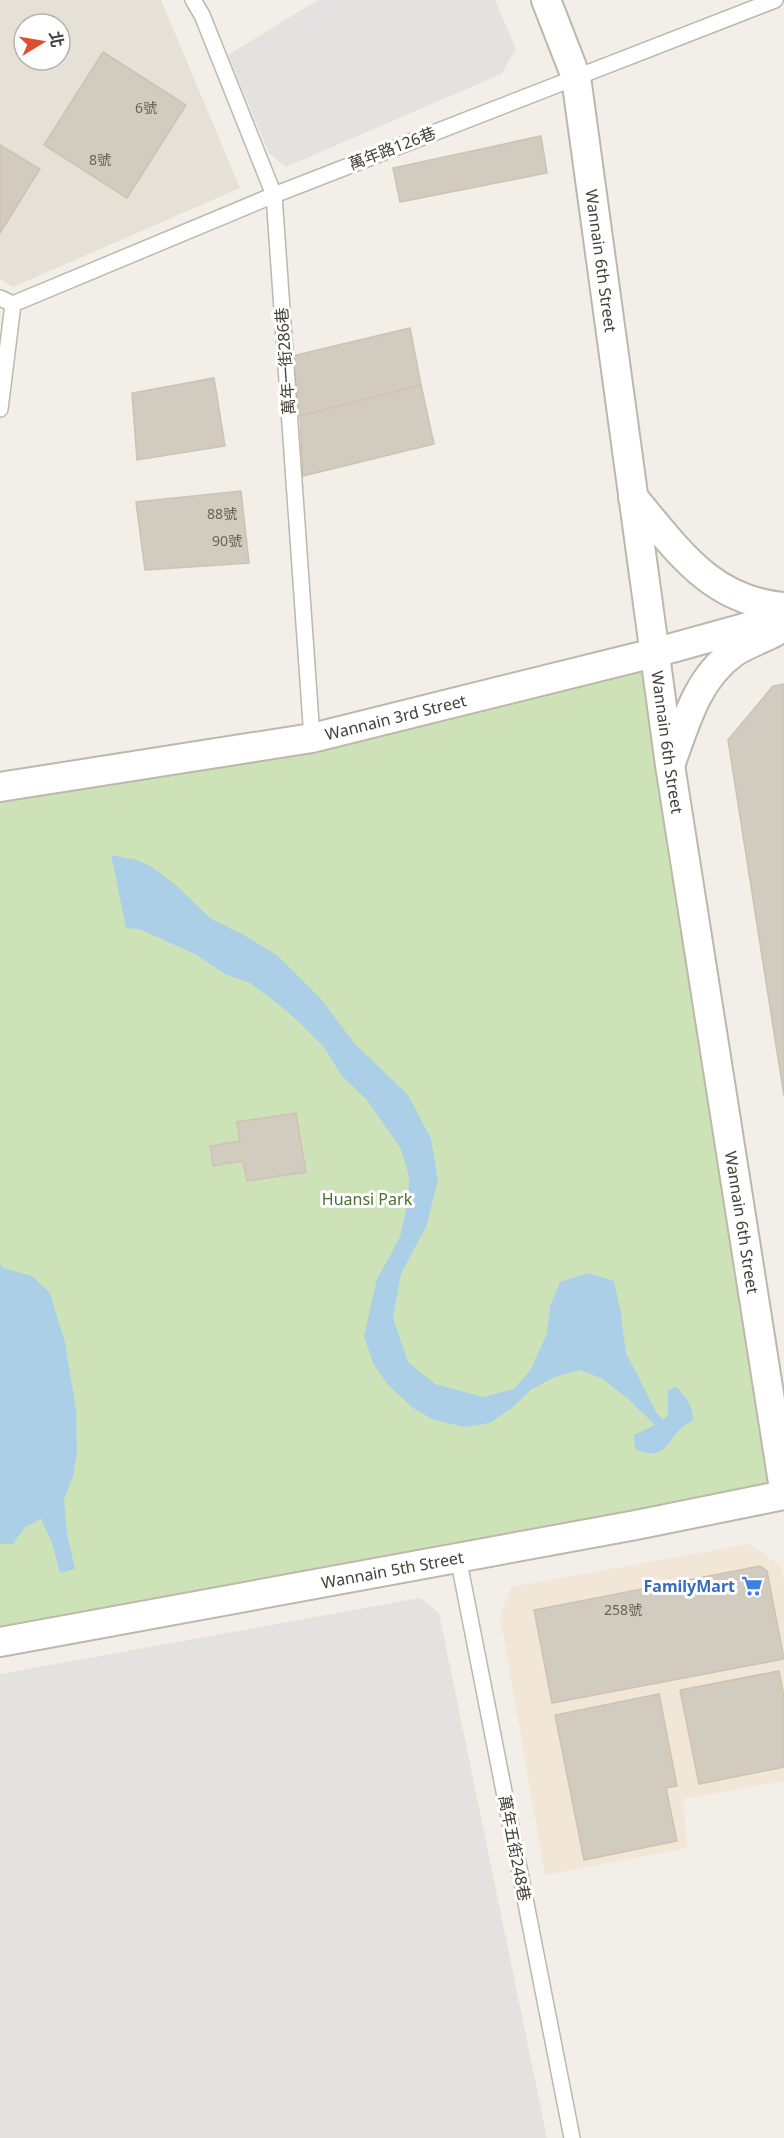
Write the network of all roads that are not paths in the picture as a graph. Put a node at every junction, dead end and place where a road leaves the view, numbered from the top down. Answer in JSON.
{"nodes":[{"id":1,"x":194,"y":0,"type":"edge"},
{"id":2,"x":546,"y":0,"type":"edge"},
{"id":3,"x":775,"y":0,"type":"edge"},
{"id":4,"x":576,"y":77,"type":"junction"},
{"id":5,"x":274,"y":195,"type":"junction"},
{"id":6,"x":6,"y":301,"type":"edge"},
{"id":7,"x":0,"y":409,"type":"edge"},
{"id":8,"x":633,"y":497,"type":"junction"},
{"id":9,"x":784,"y":607,"type":"edge"},
{"id":10,"x":784,"y":617,"type":"edge"},
{"id":11,"x":784,"y":628,"type":"edge"},
{"id":12,"x":654,"y":652,"type":"junction"},
{"id":13,"x":312,"y":738,"type":"junction"},
{"id":14,"x":670,"y":765,"type":"junction"},
{"id":15,"x":0,"y":787,"type":"edge"},
{"id":16,"x":784,"y":1489,"type":"edge"},
{"id":17,"x":784,"y":1495,"type":"edge"},
{"id":18,"x":458,"y":1557,"type":"junction"},
{"id":19,"x":0,"y":1642,"type":"edge"},
{"id":20,"x":572,"y":2138,"type":"edge"}],
"edges":[{"from":1,"to":5,"type":"lane","name":"萬年一街286巷"},
{"from":2,"to":4,"type":"street","name":"Wannain 6th Street"},
{"from":3,"to":4,"type":"lane","name":"萬年路126巷"},
{"from":4,"to":5,"type":"lane","name":"萬年路126巷"},
{"from":4,"to":8,"type":"street","name":"Wannain 6th Street"},
{"from":5,"to":6,"type":"lane","name":"萬年路126巷"},
{"from":5,"to":13,"type":"lane","name":"萬年一街286巷"},
{"from":6,"to":7,"type":"lane"},
{"from":8,"to":9,"type":"street"},
{"from":8,"to":12,"type":"street","name":"Wannain 6th Street"},
{"from":10,"to":12,"type":"street","name":"Wannain 3rd Street"},
{"from":11,"to":14,"type":"street"},
{"from":12,"to":13,"type":"street","name":"Wannain 3rd Street"},
{"from":12,"to":14,"type":"street","name":"Wannain 6th Street"},
{"from":13,"to":15,"type":"street","name":"Wannain 3rd Street"},
{"from":14,"to":16,"type":"street","name":"Wannain 6th Street"},
{"from":17,"to":18,"type":"street","name":"Wannain 5th Street"},
{"from":18,"to":19,"type":"street","name":"Wannain 5th Street"},
{"from":18,"to":20,"type":"lane","name":"萬年五街248巷"}]}
